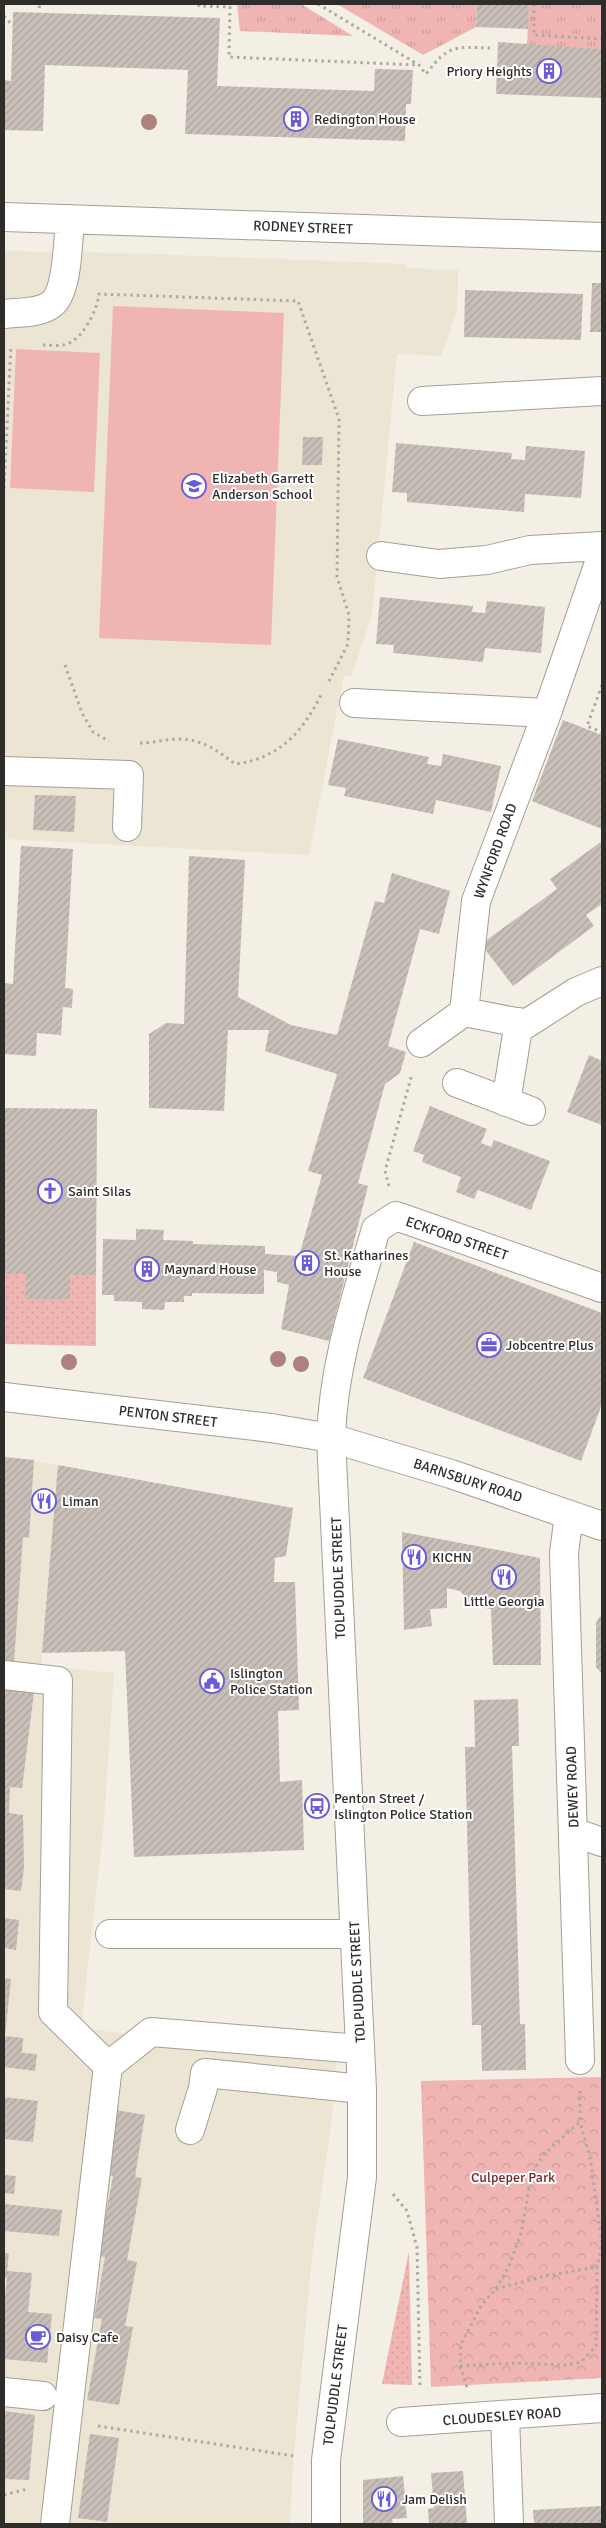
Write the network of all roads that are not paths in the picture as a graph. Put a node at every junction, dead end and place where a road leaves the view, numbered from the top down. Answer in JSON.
{"nodes":[{"id":1,"x":4,"y":217,"type":"edge"},
{"id":2,"x":70,"y":219,"type":"junction"},
{"id":3,"x":602,"y":237,"type":"edge"},
{"id":4,"x":4,"y":314,"type":"edge"},
{"id":5,"x":602,"y":391,"type":"edge"},
{"id":6,"x":422,"y":402,"type":"dead end"},
{"id":7,"x":602,"y":546,"type":"edge"},
{"id":8,"x":602,"y":554,"type":"edge"},
{"id":9,"x":381,"y":556,"type":"dead end"},
{"id":10,"x":354,"y":703,"type":"dead end"},
{"id":11,"x":547,"y":713,"type":"junction"},
{"id":12,"x":4,"y":771,"type":"edge"},
{"id":13,"x":127,"y":827,"type":"dead end"},
{"id":14,"x":602,"y":981,"type":"edge"},
{"id":15,"x":464,"y":1012,"type":"junction"},
{"id":16,"x":519,"y":1022,"type":"junction"},
{"id":17,"x":421,"y":1043,"type":"road end"},
{"id":18,"x":457,"y":1083,"type":"dead end"},
{"id":19,"x":602,"y":1288,"type":"edge"},
{"id":20,"x":4,"y":1397,"type":"edge"},
{"id":21,"x":332,"y":1438,"type":"junction"},
{"id":22,"x":569,"y":1515,"type":"junction"},
{"id":23,"x":602,"y":1526,"type":"edge"},
{"id":24,"x":4,"y":1674,"type":"edge"},
{"id":25,"x":573,"y":1832,"type":"junction"},
{"id":26,"x":602,"y":1842,"type":"edge"},
{"id":27,"x":110,"y":1934,"type":"dead end"},
{"id":28,"x":355,"y":1934,"type":"junction"},
{"id":29,"x":360,"y":2049,"type":"junction"},
{"id":30,"x":580,"y":2060,"type":"road end"},
{"id":31,"x":108,"y":2066,"type":"junction"},
{"id":32,"x":362,"y":2089,"type":"junction"},
{"id":33,"x":190,"y":2130,"type":"dead end"},
{"id":34,"x":4,"y":2392,"type":"edge"},
{"id":35,"x":43,"y":2396,"type":"dead end"},
{"id":36,"x":602,"y":2408,"type":"edge"},
{"id":37,"x":505,"y":2416,"type":"junction"},
{"id":38,"x":411,"y":2422,"type":"road end"},
{"id":39,"x":55,"y":2524,"type":"edge"},
{"id":40,"x":326,"y":2524,"type":"edge"},
{"id":41,"x":508,"y":2524,"type":"edge"}],
"edges":[{"from":1,"to":2,"type":"street","name":"RODNEY STREET"},
{"from":2,"to":3,"type":"street","name":"RODNEY STREET"},
{"from":2,"to":4,"type":"street"},
{"from":5,"to":6,"type":"street"},
{"from":7,"to":9,"type":"street"},
{"from":8,"to":11,"type":"street","name":"WYNFORD ROAD"},
{"from":10,"to":11,"type":"street"},
{"from":11,"to":15,"type":"street","name":"WYNFORD ROAD"},
{"from":12,"to":13,"type":"street"},
{"from":14,"to":16,"type":"street"},
{"from":15,"to":16,"type":"street"},
{"from":15,"to":17,"type":"street"},
{"from":16,"to":18,"type":"street"},
{"from":19,"to":21,"type":"street","name":"ECKFORD STREET"},
{"from":20,"to":21,"type":"street","name":"PENTON STREET"},
{"from":21,"to":22,"type":"street","name":"BARNSBURY ROAD"},
{"from":21,"to":28,"type":"street","name":"TOLPUDDLE STREET"},
{"from":22,"to":23,"type":"street","name":"BARNSBURY ROAD"},
{"from":22,"to":25,"type":"street","name":"DEWEY ROAD"},
{"from":24,"to":31,"type":"street"},
{"from":25,"to":26,"type":"street"},
{"from":25,"to":30,"type":"street","name":"DEWEY ROAD"},
{"from":27,"to":28,"type":"street"},
{"from":28,"to":29,"type":"street","name":"TOLPUDDLE STREET"},
{"from":29,"to":31,"type":"street"},
{"from":29,"to":32,"type":"street","name":"TOLPUDDLE STREET"},
{"from":31,"to":39,"type":"street"},
{"from":32,"to":33,"type":"street"},
{"from":32,"to":40,"type":"street","name":"TOLPUDDLE STREET"},
{"from":34,"to":35,"type":"street"},
{"from":36,"to":37,"type":"street","name":"CLOUDESLEY ROAD"},
{"from":37,"to":38,"type":"street","name":"CLOUDESLEY ROAD"},
{"from":37,"to":41,"type":"street"}]}
